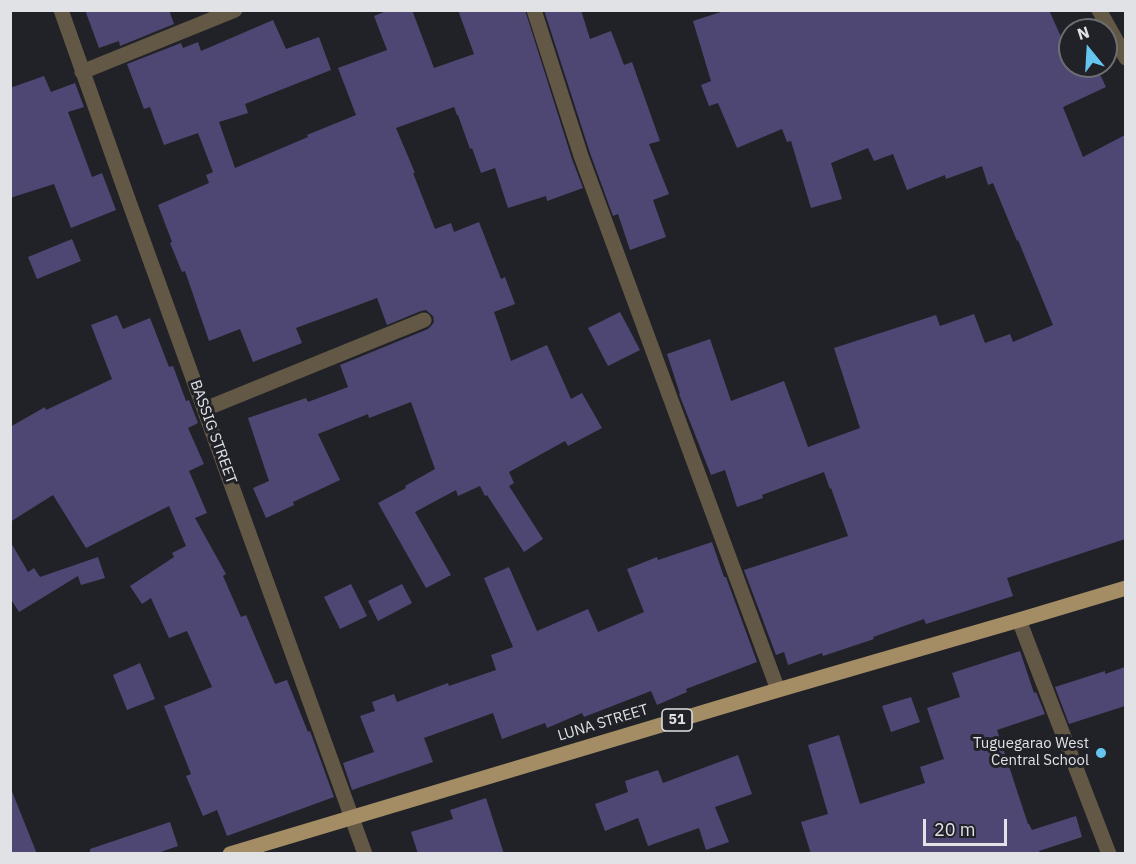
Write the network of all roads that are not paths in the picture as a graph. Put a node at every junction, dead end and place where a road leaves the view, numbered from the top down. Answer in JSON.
{"nodes":[{"id":1,"x":61,"y":10,"type":"edge"},
{"id":2,"x":235,"y":10,"type":"edge"},
{"id":3,"x":534,"y":10,"type":"edge"},
{"id":4,"x":1099,"y":10,"type":"edge"},
{"id":5,"x":1125,"y":58,"type":"edge"},
{"id":6,"x":82,"y":72,"type":"junction"},
{"id":7,"x":424,"y":320,"type":"dead end"},
{"id":8,"x":205,"y":409,"type":"junction"},
{"id":9,"x":1125,"y":588,"type":"edge"},
{"id":10,"x":1019,"y":620,"type":"junction"},
{"id":11,"x":778,"y":690,"type":"junction"},
{"id":12,"x":352,"y":816,"type":"junction"},
{"id":13,"x":230,"y":854,"type":"edge"},
{"id":14,"x":365,"y":854,"type":"edge"},
{"id":15,"x":1109,"y":854,"type":"edge"}],
"edges":[{"from":1,"to":6,"type":"street","name":"BASSIG STREET"},
{"from":2,"to":6,"type":"street"},
{"from":3,"to":11,"type":"street"},
{"from":4,"to":5,"type":"street"},
{"from":6,"to":8,"type":"street","name":"BASSIG STREET"},
{"from":7,"to":8,"type":"street"},
{"from":8,"to":12,"type":"street","name":"BASSIG STREET"},
{"from":9,"to":10,"type":"main road","name":"LUNA STREET","number":"51"},
{"from":10,"to":11,"type":"main road","name":"LUNA STREET","number":"51"},
{"from":10,"to":15,"type":"street"},
{"from":11,"to":12,"type":"main road","name":"LUNA STREET","number":"51"},
{"from":12,"to":13,"type":"main road","name":"LUNA STREET","number":"51"},
{"from":12,"to":14,"type":"street","name":"BASSIG STREET"}]}
